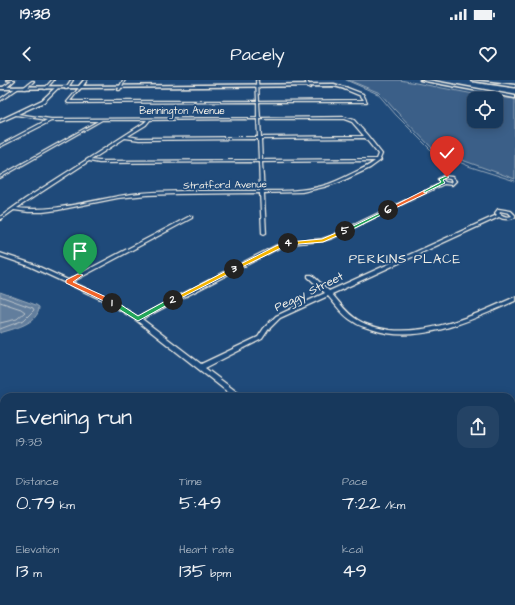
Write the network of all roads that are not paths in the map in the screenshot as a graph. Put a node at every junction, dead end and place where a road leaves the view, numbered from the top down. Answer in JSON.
{"nodes":[{"id":1,"x":7,"y":80,"type":"edge"},
{"id":2,"x":53,"y":80,"type":"edge"},
{"id":3,"x":72,"y":80,"type":"edge"},
{"id":4,"x":86,"y":80,"type":"edge"},
{"id":5,"x":124,"y":80,"type":"edge"},
{"id":6,"x":257,"y":80,"type":"edge"},
{"id":7,"x":306,"y":80,"type":"edge"},
{"id":8,"x":422,"y":80,"type":"edge"},
{"id":9,"x":474,"y":80,"type":"edge"},
{"id":10,"x":503,"y":80,"type":"edge"},
{"id":11,"x":33,"y":81,"type":"edge"},
{"id":12,"x":428,"y":81,"type":"junction"},
{"id":13,"x":515,"y":81,"type":"edge"},
{"id":14,"x":309,"y":86,"type":"junction"},
{"id":15,"x":515,"y":86,"type":"edge"},
{"id":16,"x":257,"y":87,"type":"junction"},
{"id":17,"x":25,"y":88,"type":"junction"},
{"id":18,"x":45,"y":88,"type":"junction"},
{"id":19,"x":66,"y":88,"type":"junction"},
{"id":20,"x":119,"y":88,"type":"junction"},
{"id":21,"x":345,"y":88,"type":"joint"},
{"id":22,"x":1,"y":89,"type":"edge"},
{"id":23,"x":17,"y":89,"type":"junction"},
{"id":24,"x":57,"y":89,"type":"junction"},
{"id":25,"x":79,"y":89,"type":"junction"},
{"id":26,"x":515,"y":93,"type":"edge"},
{"id":27,"x":515,"y":96,"type":"edge"},
{"id":28,"x":0,"y":100,"type":"edge"},
{"id":29,"x":258,"y":102,"type":"junction"},
{"id":30,"x":16,"y":114,"type":"junction"},
{"id":31,"x":259,"y":118,"type":"junction"},
{"id":32,"x":102,"y":119,"type":"junction"},
{"id":33,"x":150,"y":119,"type":"junction"},
{"id":34,"x":50,"y":120,"type":"junction"},
{"id":35,"x":0,"y":121,"type":"edge"},
{"id":36,"x":125,"y":137,"type":"junction"},
{"id":37,"x":367,"y":137,"type":"junction"},
{"id":38,"x":260,"y":138,"type":"junction"},
{"id":39,"x":0,"y":146,"type":"edge"},
{"id":40,"x":88,"y":160,"type":"junction"},
{"id":41,"x":260,"y":160,"type":"junction"},
{"id":42,"x":379,"y":160,"type":"junction"},
{"id":43,"x":0,"y":177,"type":"edge"},
{"id":44,"x":444,"y":183,"type":"dead end"},
{"id":45,"x":262,"y":192,"type":"junction"},
{"id":46,"x":13,"y":209,"type":"junction"},
{"id":47,"x":499,"y":216,"type":"dead end"},
{"id":48,"x":191,"y":217,"type":"dead end"},
{"id":49,"x":0,"y":218,"type":"edge"},
{"id":50,"x":264,"y":233,"type":"dead end"},
{"id":51,"x":0,"y":254,"type":"edge"},
{"id":52,"x":310,"y":276,"type":"dead end"},
{"id":53,"x":68,"y":282,"type":"junction"},
{"id":54,"x":329,"y":293,"type":"junction"},
{"id":55,"x":515,"y":300,"type":"edge"},
{"id":56,"x":138,"y":319,"type":"junction"},
{"id":57,"x":201,"y":366,"type":"junction"},
{"id":58,"x":234,"y":393,"type":"edge"}],
"edges":[{"from":1,"to":22,"type":"street"},
{"from":2,"to":18,"type":"street"},
{"from":3,"to":19,"type":"street"},
{"from":4,"to":25,"type":"street"},
{"from":5,"to":20,"type":"street"},
{"from":6,"to":16,"type":"street"},
{"from":7,"to":14,"type":"street"},
{"from":8,"to":12,"type":"highway"},
{"from":9,"to":15,"type":"highway"},
{"from":10,"to":13,"type":"highway"},
{"from":11,"to":17,"type":"street"},
{"from":12,"to":26,"type":"highway"},
{"from":12,"to":27,"type":"highway"},
{"from":14,"to":16,"type":"street"},
{"from":14,"to":21,"type":"street"},
{"from":16,"to":20,"type":"street"},
{"from":16,"to":29,"type":"street"},
{"from":17,"to":18,"type":"street"},
{"from":17,"to":23,"type":"street"},
{"from":18,"to":24,"type":"street"},
{"from":19,"to":24,"type":"street"},
{"from":19,"to":25,"type":"street"},
{"from":20,"to":25,"type":"street"},
{"from":21,"to":29,"type":"street"},
{"from":22,"to":23,"type":"street"},
{"from":23,"to":24,"type":"street"},
{"from":23,"to":28,"type":"street"},
{"from":24,"to":25,"type":"street"},
{"from":24,"to":30,"type":"street"},
{"from":25,"to":29,"type":"street"},
{"from":29,"to":31,"type":"street"},
{"from":30,"to":34,"type":"street","name":"Bennington Avenue"},
{"from":30,"to":35,"type":"street"},
{"from":31,"to":33,"type":"street","name":"Bennington Avenue"},
{"from":31,"to":37,"type":"street","name":"Bennington Avenue"},
{"from":31,"to":38,"type":"street"},
{"from":32,"to":33,"type":"street","name":"Bennington Avenue"},
{"from":32,"to":34,"type":"street","name":"Bennington Avenue"},
{"from":32,"to":43,"type":"street"},
{"from":33,"to":36,"type":"street"},
{"from":34,"to":39,"type":"street"},
{"from":36,"to":38,"type":"street"},
{"from":36,"to":40,"type":"street"},
{"from":37,"to":38,"type":"street"},
{"from":37,"to":42,"type":"street"},
{"from":38,"to":41,"type":"street"},
{"from":40,"to":41,"type":"street"},
{"from":40,"to":46,"type":"street"},
{"from":41,"to":42,"type":"street"},
{"from":41,"to":45,"type":"street"},
{"from":42,"to":45,"type":"street","name":"Stratford Avenue"},
{"from":44,"to":56,"type":"street"},
{"from":45,"to":46,"type":"street","name":"Stratford Avenue"},
{"from":45,"to":50,"type":"street"},
{"from":46,"to":49,"type":"street"},
{"from":47,"to":54,"type":"street","name":"Peggy Street"},
{"from":48,"to":53,"type":"street"},
{"from":51,"to":53,"type":"street"},
{"from":52,"to":54,"type":"street"},
{"from":53,"to":56,"type":"street"},
{"from":54,"to":55,"type":"street"},
{"from":54,"to":57,"type":"street","name":"Peggy Street"},
{"from":56,"to":57,"type":"street"},
{"from":57,"to":58,"type":"street"}]}
